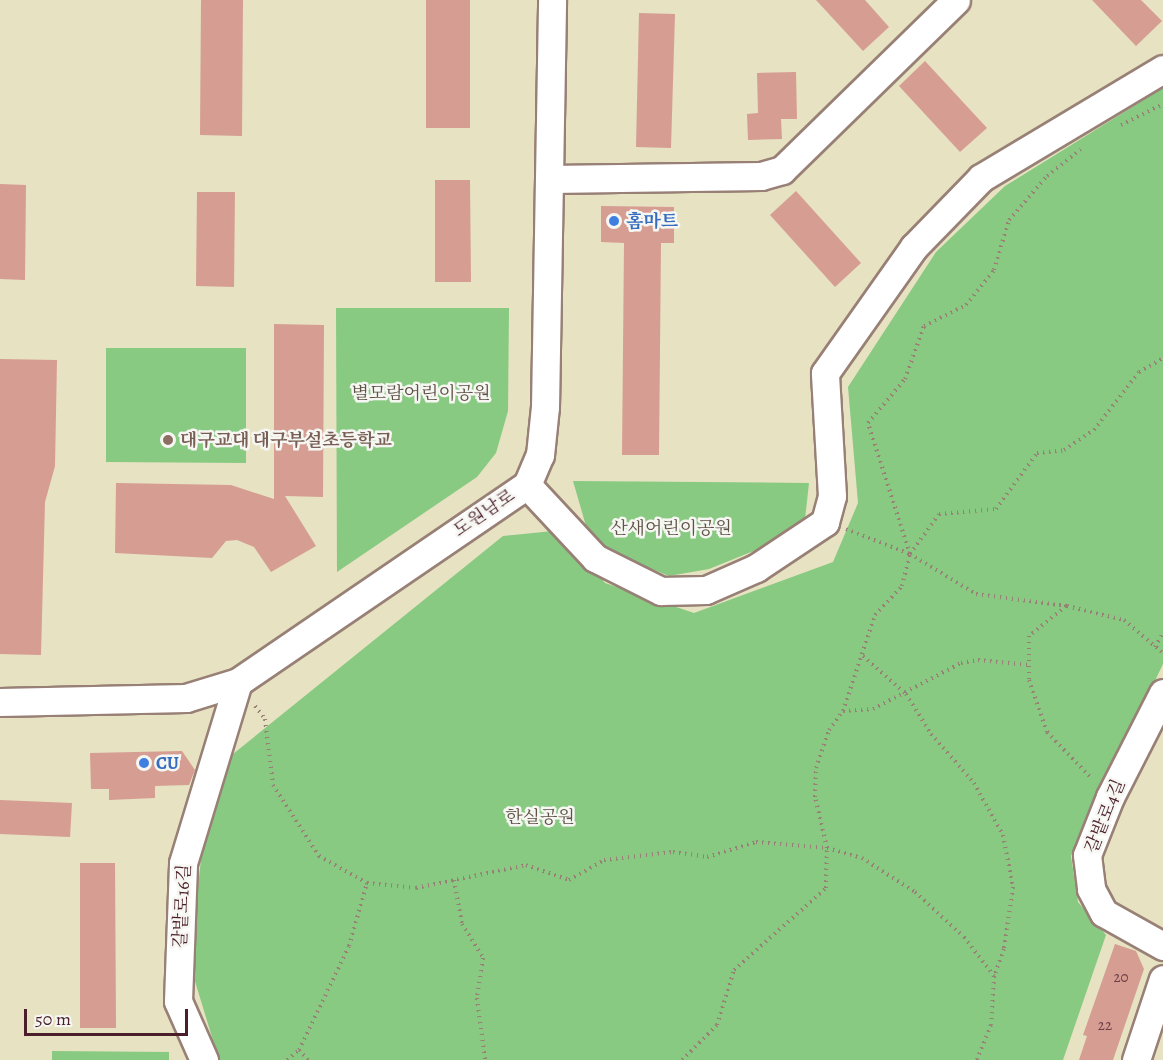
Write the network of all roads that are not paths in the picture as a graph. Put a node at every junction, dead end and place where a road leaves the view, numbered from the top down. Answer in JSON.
{"nodes":[{"id":1,"x":552,"y":0,"type":"edge"},
{"id":2,"x":956,"y":0,"type":"edge"},
{"id":3,"x":1163,"y":69,"type":"edge"},
{"id":4,"x":550,"y":179,"type":"junction"},
{"id":5,"x":527,"y":485,"type":"junction"},
{"id":6,"x":238,"y":682,"type":"junction"},
{"id":7,"x":1163,"y":693,"type":"edge"},
{"id":8,"x":0,"y":702,"type":"edge"},
{"id":9,"x":1163,"y":946,"type":"edge"},
{"id":10,"x":1163,"y":979,"type":"edge"},
{"id":11,"x":204,"y":1060,"type":"edge"},
{"id":12,"x":1136,"y":1060,"type":"edge"}],
"edges":[{"from":1,"to":4,"type":"street","name":"도원남로"},
{"from":2,"to":4,"type":"street"},
{"from":3,"to":5,"type":"street"},
{"from":4,"to":5,"type":"street","name":"도원남로"},
{"from":5,"to":6,"type":"street","name":"도원남로"},
{"from":6,"to":8,"type":"street","name":"도원남로"},
{"from":6,"to":11,"type":"street","name":"갈밭로16길"},
{"from":7,"to":9,"type":"street","name":"갈밭로4길"},
{"from":10,"to":12,"type":"street"}]}
